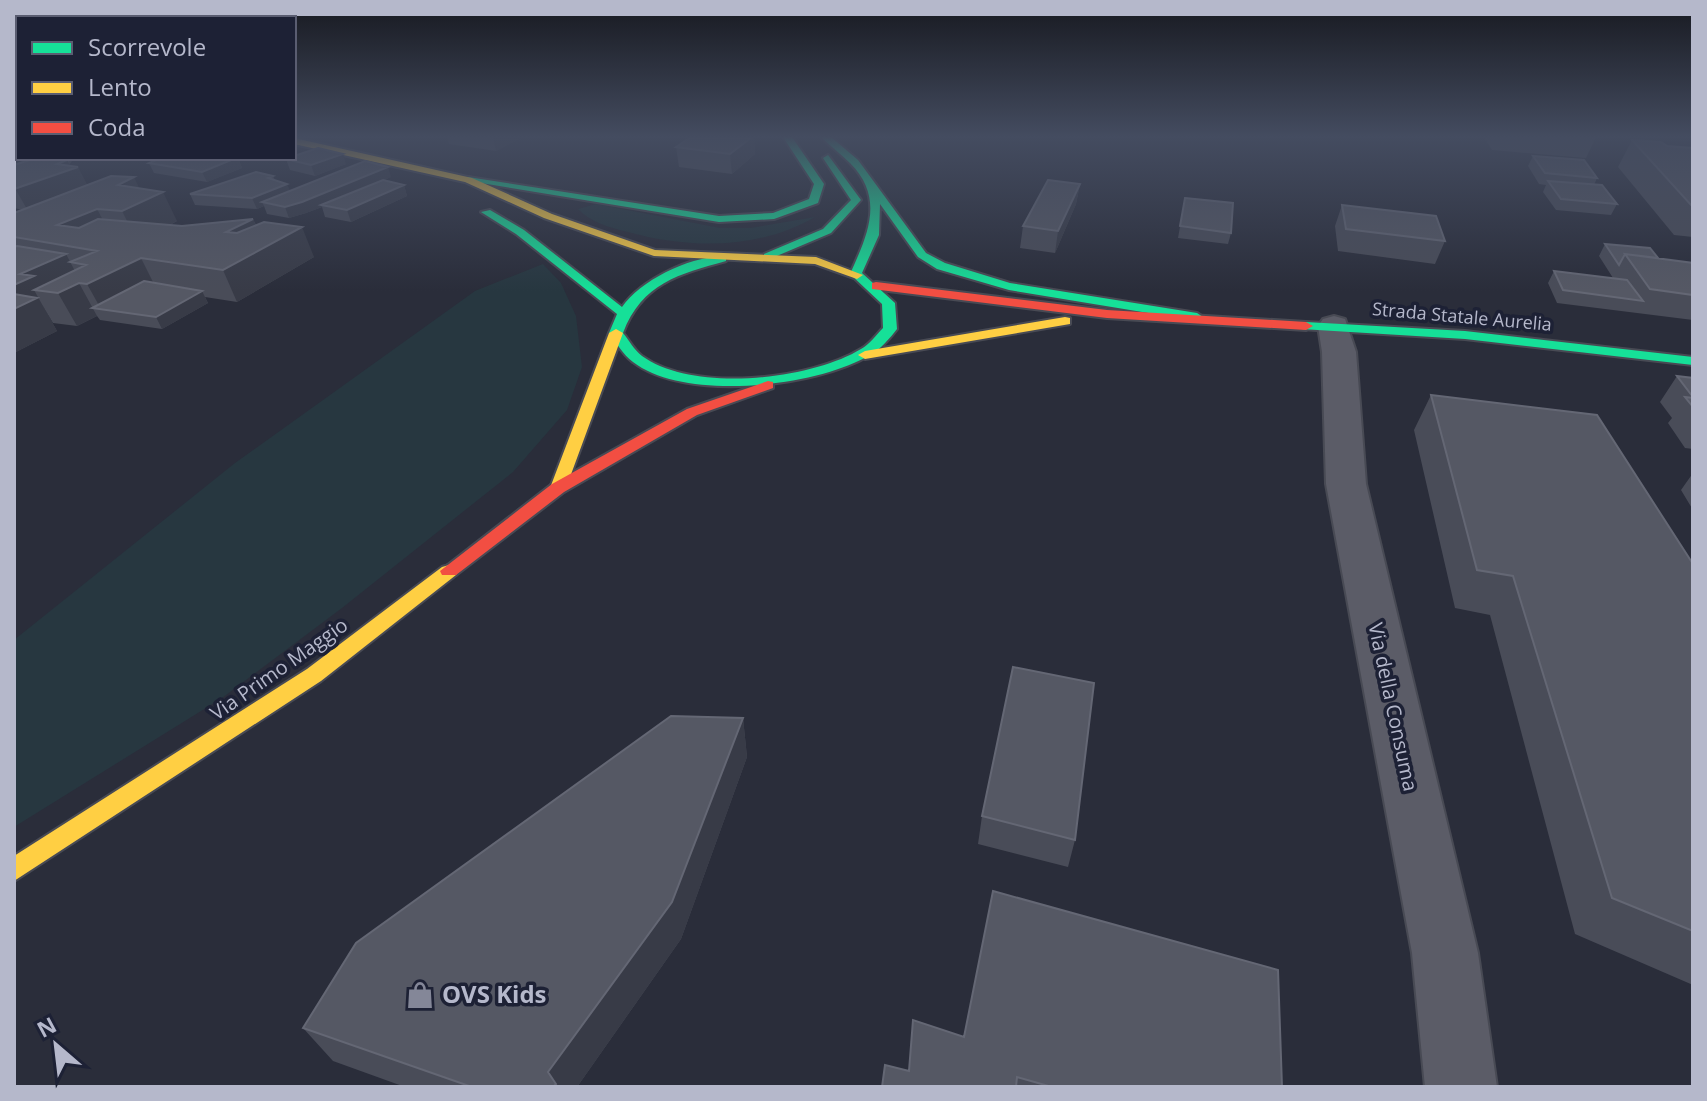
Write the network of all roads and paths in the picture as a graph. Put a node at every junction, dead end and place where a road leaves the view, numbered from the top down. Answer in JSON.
{"nodes":[{"id":1,"x":448,"y":188,"type":"edge"},
{"id":2,"x":488,"y":188,"type":"edge"},
{"id":3,"x":522,"y":188,"type":"edge"},
{"id":4,"x":818,"y":188,"type":"edge"},
{"id":5,"x":848,"y":188,"type":"edge"},
{"id":6,"x":876,"y":190,"type":"joint"},
{"id":7,"x":768,"y":256,"type":"junction"},
{"id":8,"x":722,"y":259,"type":"junction"},
{"id":9,"x":856,"y":274,"type":"junction"},
{"id":10,"x":876,"y":286,"type":"junction"},
{"id":11,"x":619,"y":311,"type":"junction"},
{"id":12,"x":1107,"y":314,"type":"junction"},
{"id":13,"x":1227,"y":322,"type":"junction"},
{"id":14,"x":1334,"y":326,"type":"junction"},
{"id":15,"x":616,"y":333,"type":"junction"},
{"id":16,"x":865,"y":355,"type":"junction"},
{"id":17,"x":1693,"y":361,"type":"edge"},
{"id":18,"x":768,"y":385,"type":"junction"},
{"id":19,"x":558,"y":488,"type":"junction"},
{"id":20,"x":14,"y":870,"type":"edge"},
{"id":21,"x":1461,"y":1087,"type":"edge"}],
"edges":[{"from":1,"to":11,"type":"main road"},
{"from":2,"to":8,"type":"main road"},
{"from":3,"to":4,"type":"main road"},
{"from":5,"to":7,"type":"main road"},
{"from":6,"to":9,"type":"main road"},
{"from":6,"to":13,"type":"main road","name":"Strada Statale Aurelia"},
{"from":7,"to":8,"type":"main road"},
{"from":7,"to":9,"type":"main road"},
{"from":8,"to":11,"type":"main road"},
{"from":9,"to":10,"type":"main road"},
{"from":10,"to":12,"type":"main road","name":"Strada Statale Aurelia"},
{"from":10,"to":16,"type":"main road"},
{"from":11,"to":15,"type":"main road"},
{"from":12,"to":13,"type":"main road","name":"Strada Statale Aurelia"},
{"from":12,"to":16,"type":"main road","name":"Strada Statale Aurelia"},
{"from":13,"to":14,"type":"main road","name":"Strada Statale Aurelia"},
{"from":14,"to":17,"type":"main road","name":"Strada Statale Aurelia"},
{"from":14,"to":21,"type":"street","name":"Via della Consuma"},
{"from":15,"to":18,"type":"main road"},
{"from":15,"to":19,"type":"main road"},
{"from":16,"to":18,"type":"main road"},
{"from":18,"to":19,"type":"main road","name":"Via Primo Maggio"},
{"from":19,"to":20,"type":"main road","name":"Via Primo Maggio"}]}
